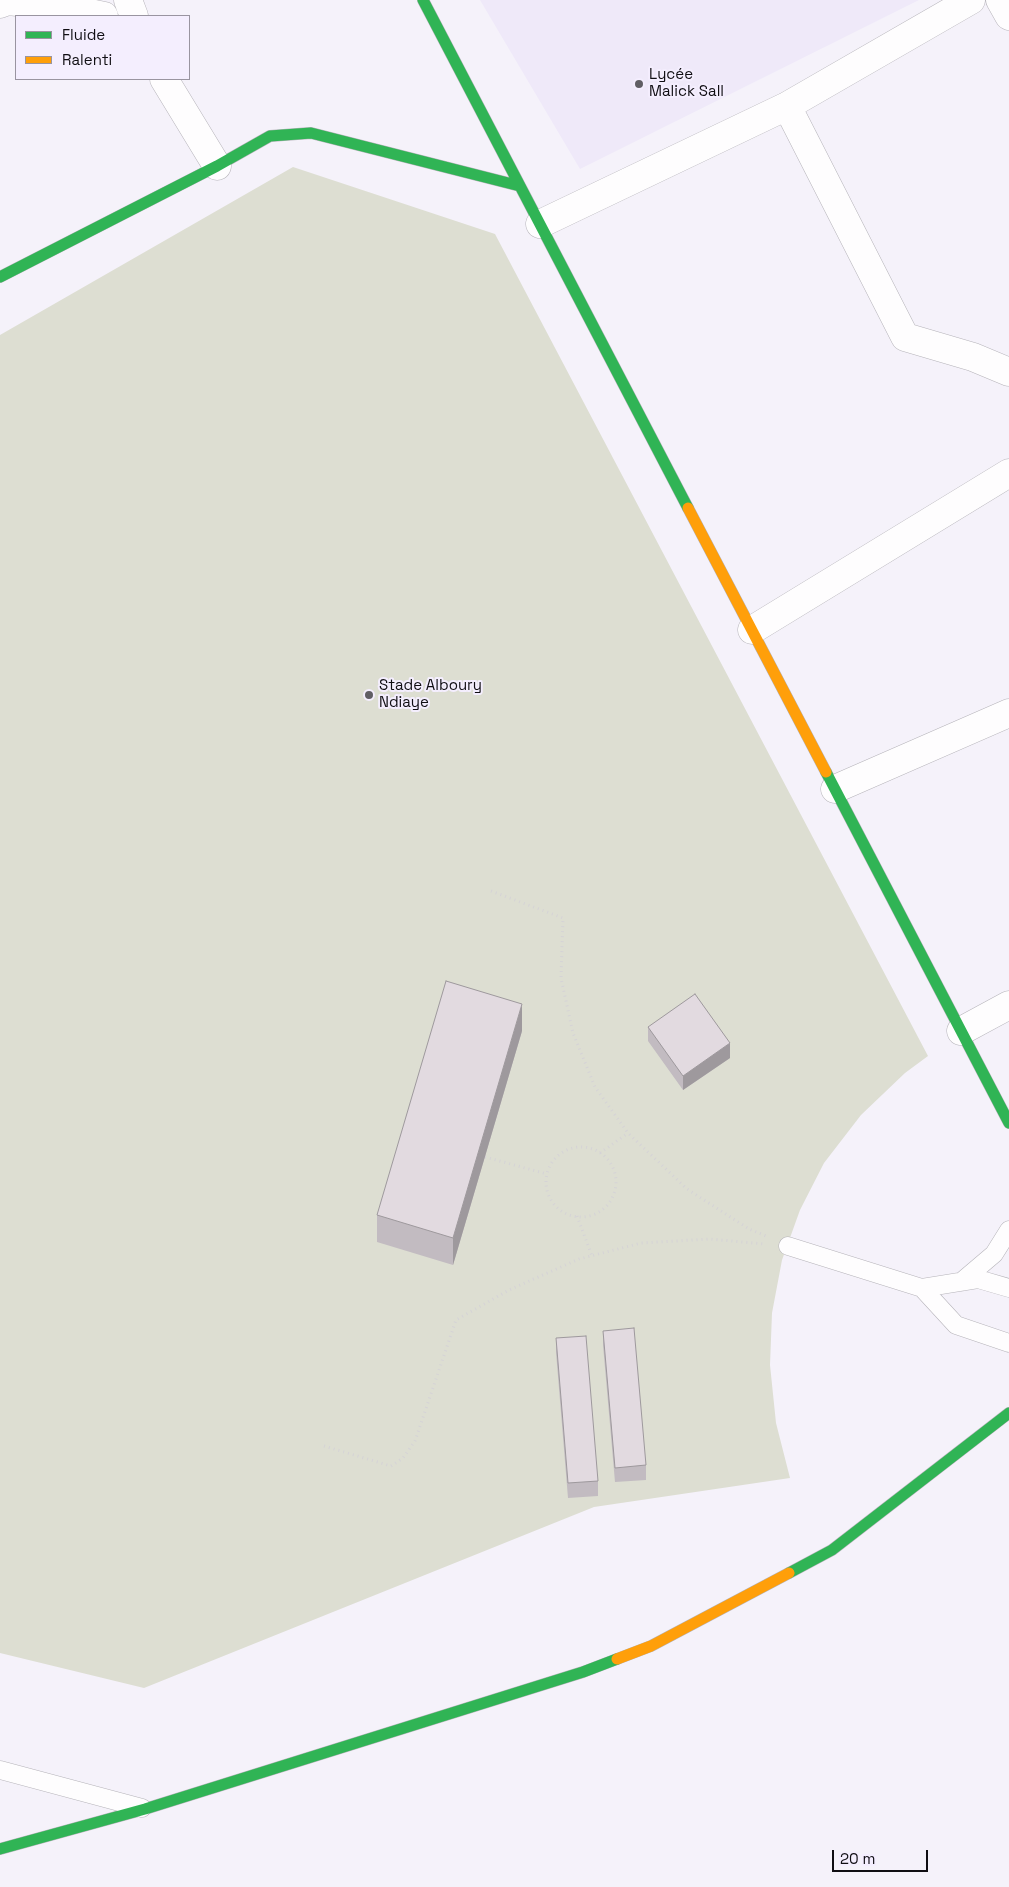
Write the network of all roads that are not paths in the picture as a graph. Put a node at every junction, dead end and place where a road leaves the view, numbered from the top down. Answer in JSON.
{"nodes":[{"id":1,"x":128,"y":0,"type":"edge"},
{"id":2,"x":423,"y":0,"type":"edge"},
{"id":3,"x":971,"y":0,"type":"edge"},
{"id":4,"x":1000,"y":0,"type":"edge"},
{"id":5,"x":0,"y":4,"type":"edge"},
{"id":6,"x":99,"y":15,"type":"edge"},
{"id":7,"x":134,"y":15,"type":"edge"},
{"id":8,"x":1009,"y":16,"type":"edge"},
{"id":9,"x":165,"y":80,"type":"edge"},
{"id":10,"x":787,"y":106,"type":"junction"},
{"id":11,"x":217,"y":166,"type":"junction"},
{"id":12,"x":520,"y":186,"type":"junction"},
{"id":13,"x":540,"y":224,"type":"junction"},
{"id":14,"x":0,"y":278,"type":"edge"},
{"id":15,"x":1009,"y":372,"type":"edge"},
{"id":16,"x":1009,"y":473,"type":"edge"},
{"id":17,"x":752,"y":630,"type":"junction"},
{"id":18,"x":1009,"y":713,"type":"edge"},
{"id":19,"x":835,"y":789,"type":"junction"},
{"id":20,"x":1009,"y":1005,"type":"edge"},
{"id":21,"x":961,"y":1031,"type":"junction"},
{"id":22,"x":1009,"y":1123,"type":"edge"},
{"id":23,"x":1009,"y":1230,"type":"edge"},
{"id":24,"x":788,"y":1246,"type":"road end"},
{"id":25,"x":961,"y":1282,"type":"junction"},
{"id":26,"x":922,"y":1288,"type":"junction"},
{"id":27,"x":1009,"y":1288,"type":"edge"},
{"id":28,"x":1009,"y":1343,"type":"edge"},
{"id":29,"x":1009,"y":1413,"type":"edge"},
{"id":30,"x":0,"y":1770,"type":"edge"},
{"id":31,"x":145,"y":1809,"type":"junction"},
{"id":32,"x":0,"y":1849,"type":"edge"}],
"edges":[{"from":1,"to":7,"type":"street"},
{"from":2,"to":12,"type":"street"},
{"from":3,"to":10,"type":"street"},
{"from":4,"to":8,"type":"street"},
{"from":5,"to":6,"type":"street"},
{"from":9,"to":11,"type":"street"},
{"from":10,"to":13,"type":"street"},
{"from":10,"to":15,"type":"street"},
{"from":11,"to":12,"type":"street"},
{"from":11,"to":14,"type":"street"},
{"from":12,"to":13,"type":"street"},
{"from":13,"to":17,"type":"street"},
{"from":16,"to":17,"type":"street"},
{"from":17,"to":19,"type":"street"},
{"from":18,"to":19,"type":"street"},
{"from":19,"to":21,"type":"street"},
{"from":20,"to":21,"type":"street"},
{"from":21,"to":22,"type":"street"},
{"from":23,"to":25,"type":"lane"},
{"from":24,"to":26,"type":"lane"},
{"from":25,"to":26,"type":"lane"},
{"from":25,"to":27,"type":"lane"},
{"from":26,"to":28,"type":"lane"},
{"from":29,"to":31,"type":"street"},
{"from":30,"to":31,"type":"lane"},
{"from":31,"to":32,"type":"street"}]}
